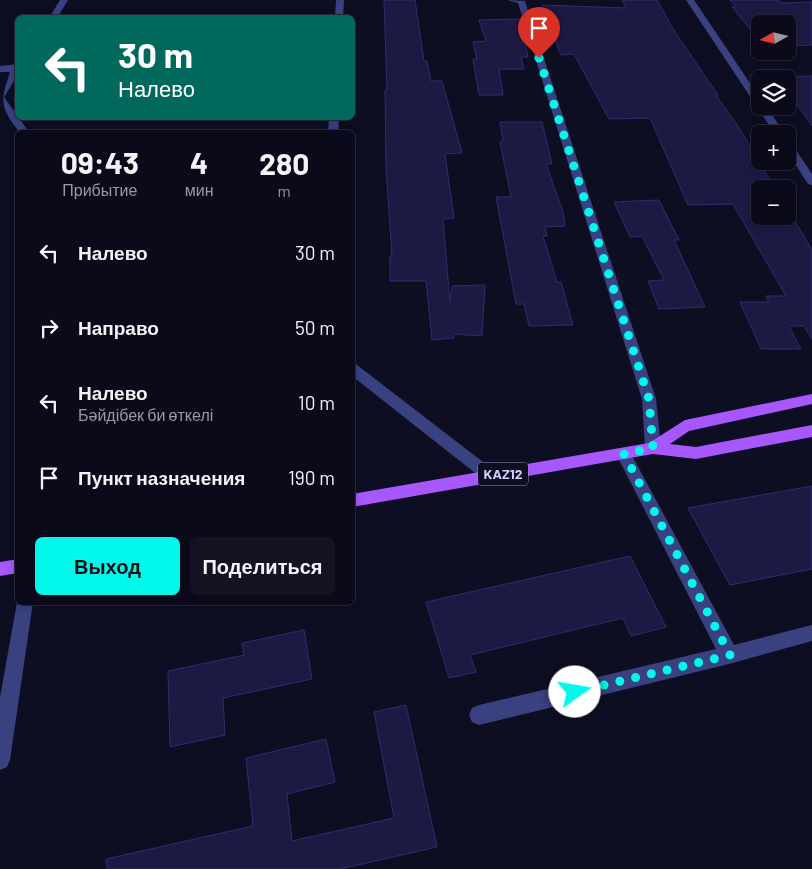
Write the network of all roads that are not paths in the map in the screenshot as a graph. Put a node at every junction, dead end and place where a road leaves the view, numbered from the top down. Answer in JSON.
{"nodes":[{"id":1,"x":64,"y":0,"type":"edge"},
{"id":2,"x":340,"y":0,"type":"edge"},
{"id":3,"x":511,"y":0,"type":"edge"},
{"id":4,"x":690,"y":0,"type":"edge"},
{"id":5,"x":55,"y":15,"type":"edge"},
{"id":6,"x":339,"y":15,"type":"edge"},
{"id":7,"x":15,"y":68,"type":"edge"},
{"id":8,"x":0,"y":69,"type":"edge"},
{"id":9,"x":15,"y":71,"type":"edge"},
{"id":10,"x":751,"y":90,"type":"edge"},
{"id":11,"x":0,"y":97,"type":"edge"},
{"id":12,"x":15,"y":119,"type":"edge"},
{"id":13,"x":796,"y":158,"type":"edge"},
{"id":14,"x":812,"y":182,"type":"edge"},
{"id":15,"x":355,"y":370,"type":"edge"},
{"id":16,"x":812,"y":399,"type":"edge"},
{"id":17,"x":812,"y":431,"type":"edge"},
{"id":18,"x":653,"y":448,"type":"junction"},
{"id":19,"x":624,"y":454,"type":"junction"},
{"id":20,"x":490,"y":476,"type":"junction"},
{"id":21,"x":355,"y":500,"type":"edge"},
{"id":22,"x":15,"y":567,"type":"edge"},
{"id":23,"x":0,"y":570,"type":"edge"},
{"id":24,"x":24,"y":605,"type":"edge"},
{"id":25,"x":812,"y":633,"type":"edge"},
{"id":26,"x":730,"y":655,"type":"junction"},
{"id":27,"x":478,"y":715,"type":"dead end"},
{"id":28,"x":0,"y":760,"type":"edge"}],
"edges":[{"from":1,"to":5,"type":"street"},
{"from":2,"to":6,"type":"street"},
{"from":3,"to":18,"type":"street"},
{"from":4,"to":10,"type":"street"},
{"from":7,"to":8,"type":"street"},
{"from":9,"to":11,"type":"street"},
{"from":11,"to":12,"type":"street"},
{"from":13,"to":14,"type":"street"},
{"from":15,"to":20,"type":"street"},
{"from":16,"to":18,"type":"main road","number":"KAZ12"},
{"from":17,"to":18,"type":"main road","number":"KAZ12"},
{"from":18,"to":19,"type":"main road","number":"KAZ12"},
{"from":19,"to":20,"type":"main road","number":"KAZ12"},
{"from":19,"to":26,"type":"street"},
{"from":20,"to":21,"type":"main road","number":"KAZ12"},
{"from":22,"to":23,"type":"main road"},
{"from":24,"to":28,"type":"street"},
{"from":25,"to":26,"type":"street"},
{"from":26,"to":27,"type":"street"}]}
